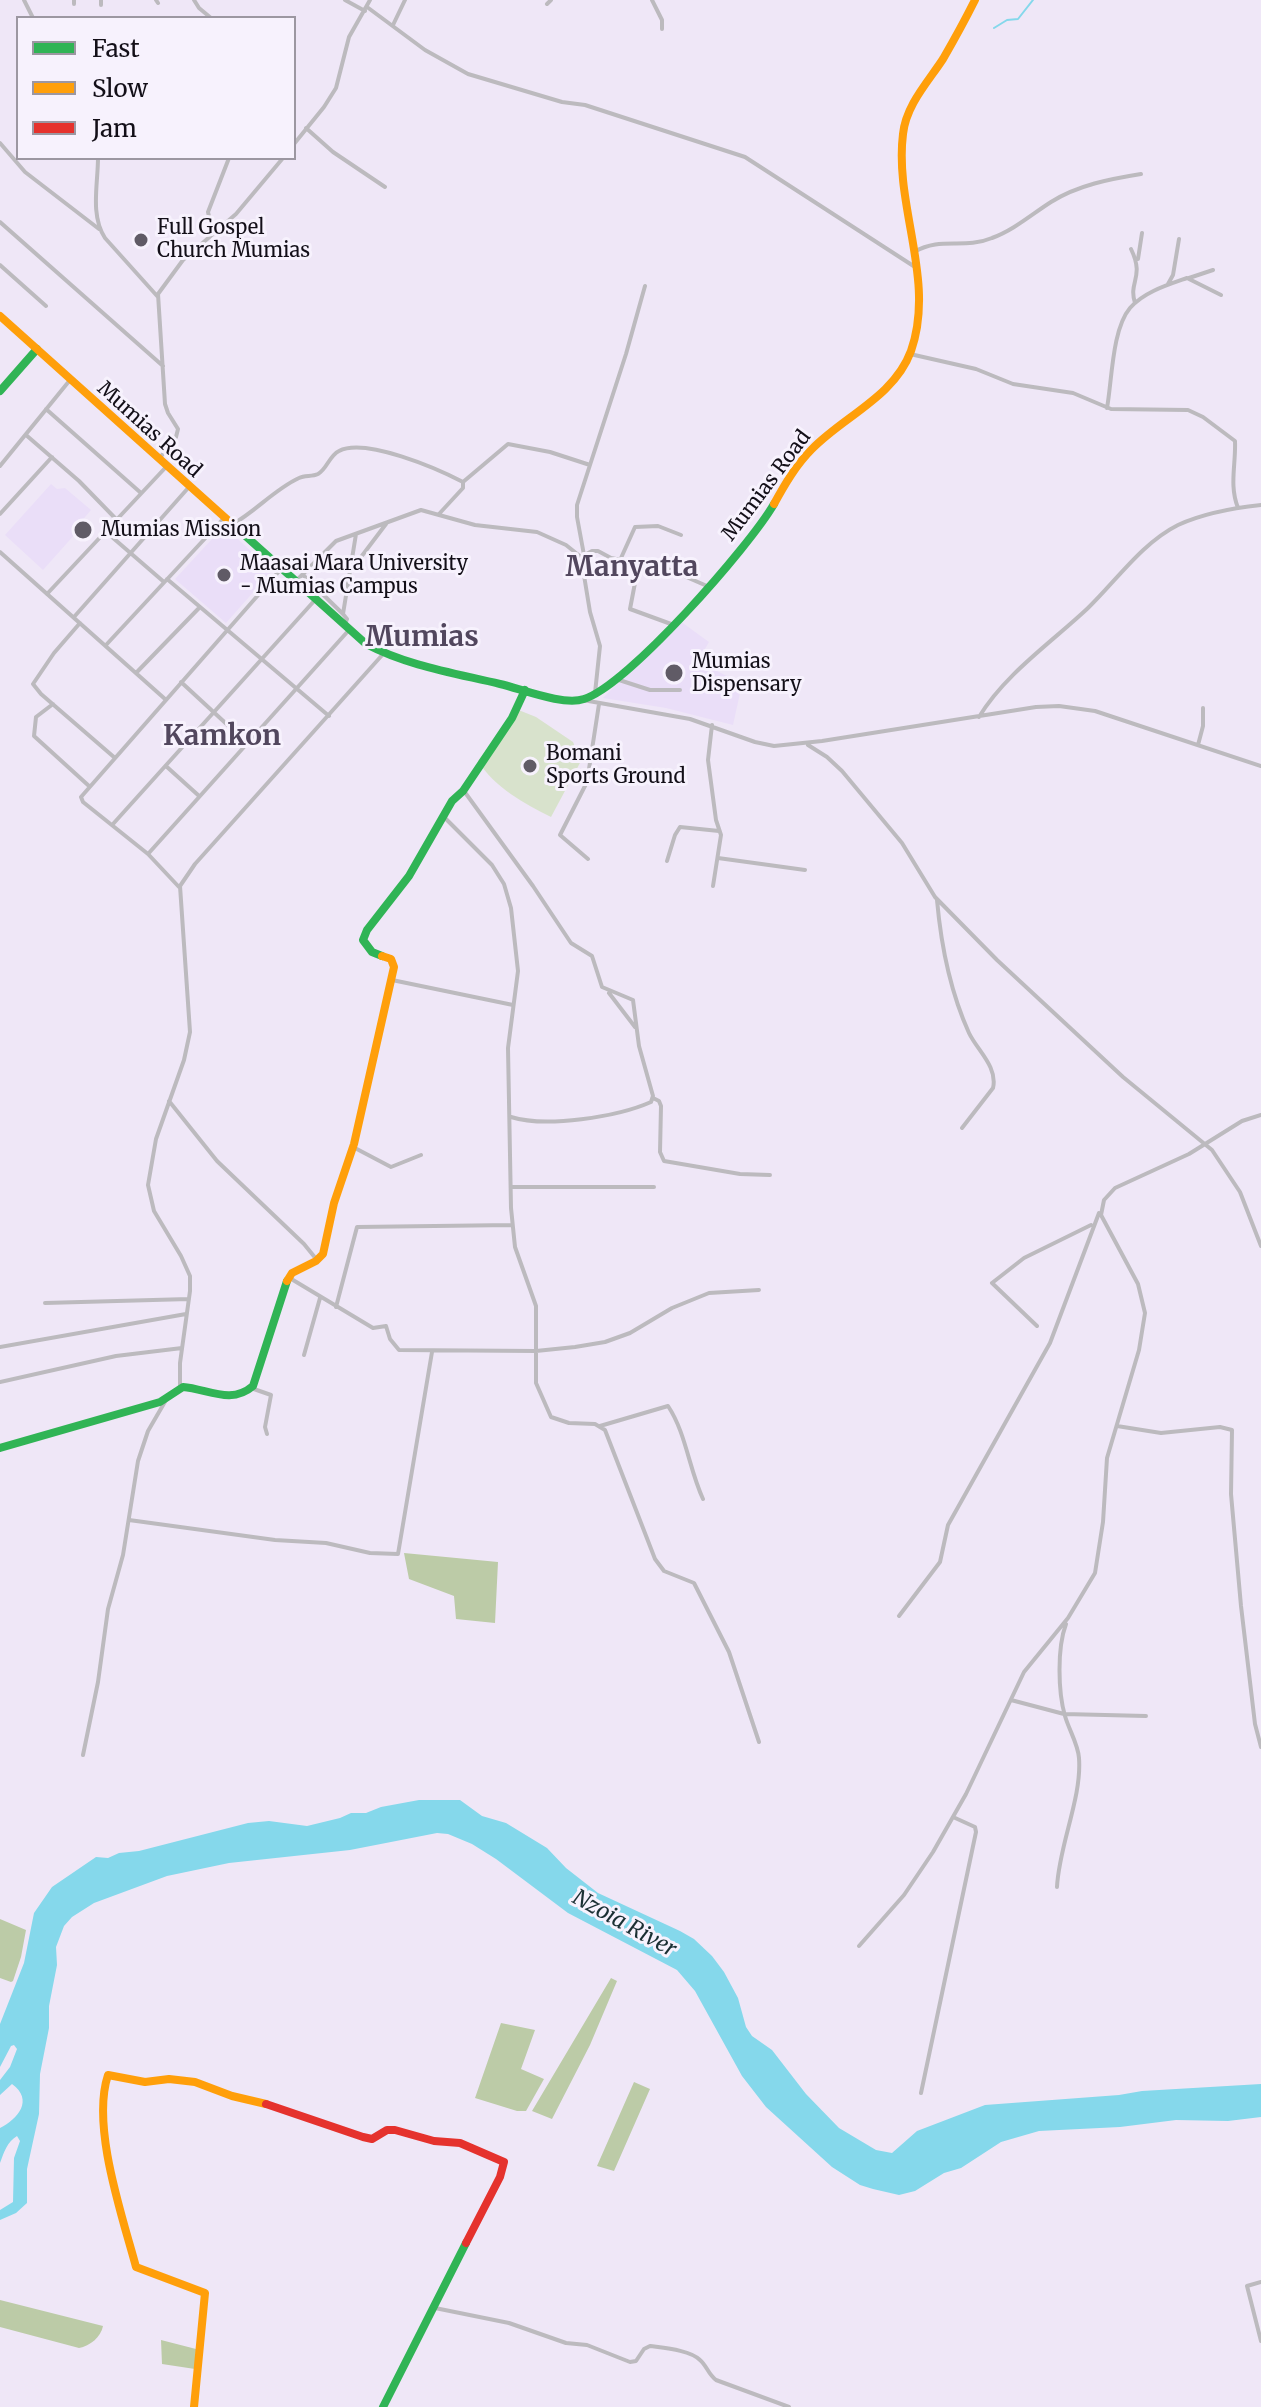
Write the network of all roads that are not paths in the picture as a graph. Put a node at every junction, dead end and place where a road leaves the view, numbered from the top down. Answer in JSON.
{"nodes":[{"id":1,"x":194,"y":0,"type":"edge"},
{"id":2,"x":345,"y":0,"type":"edge"},
{"id":3,"x":370,"y":0,"type":"edge"},
{"id":4,"x":405,"y":0,"type":"edge"},
{"id":5,"x":652,"y":0,"type":"edge"},
{"id":6,"x":975,"y":0,"type":"edge"},
{"id":7,"x":366,"y":9,"type":"junction"},
{"id":8,"x":209,"y":16,"type":"edge"},
{"id":9,"x":393,"y":25,"type":"junction"},
{"id":10,"x":662,"y":29,"type":"dead end"},
{"id":11,"x":306,"y":128,"type":"junction"},
{"id":12,"x":296,"y":141,"type":"edge"},
{"id":13,"x":0,"y":143,"type":"edge"},
{"id":14,"x":98,"y":160,"type":"edge"},
{"id":15,"x":228,"y":160,"type":"edge"},
{"id":16,"x":281,"y":160,"type":"edge"},
{"id":17,"x":1141,"y":174,"type":"dead end"},
{"id":18,"x":385,"y":187,"type":"dead end"},
{"id":19,"x":0,"y":222,"type":"edge"},
{"id":20,"x":101,"y":231,"type":"junction"},
{"id":21,"x":1142,"y":233,"type":"dead end"},
{"id":22,"x":213,"y":234,"type":"junction"},
{"id":23,"x":1179,"y":239,"type":"dead end"},
{"id":24,"x":1131,"y":249,"type":"dead end"},
{"id":25,"x":913,"y":252,"type":"junction"},
{"id":26,"x":1137,"y":262,"type":"junction"},
{"id":27,"x":0,"y":265,"type":"edge"},
{"id":28,"x":915,"y":267,"type":"junction"},
{"id":29,"x":1213,"y":270,"type":"dead end"},
{"id":30,"x":1187,"y":278,"type":"junction"},
{"id":31,"x":645,"y":286,"type":"dead end"},
{"id":32,"x":1166,"y":286,"type":"junction"},
{"id":33,"x":1221,"y":295,"type":"dead end"},
{"id":34,"x":158,"y":297,"type":"junction"},
{"id":35,"x":1135,"y":303,"type":"junction"},
{"id":36,"x":46,"y":306,"type":"dead end"},
{"id":37,"x":0,"y":316,"type":"edge"},
{"id":38,"x":37,"y":349,"type":"junction"},
{"id":39,"x":910,"y":354,"type":"junction"},
{"id":40,"x":164,"y":367,"type":"junction"},
{"id":41,"x":70,"y":380,"type":"junction"},
{"id":42,"x":0,"y":391,"type":"edge"},
{"id":43,"x":1107,"y":408,"type":"junction"},
{"id":44,"x":46,"y":409,"type":"junction"},
{"id":45,"x":26,"y":435,"type":"junction"},
{"id":46,"x":52,"y":457,"type":"junction"},
{"id":47,"x":158,"y":460,"type":"junction"},
{"id":48,"x":590,"y":465,"type":"junction"},
{"id":49,"x":0,"y":466,"type":"edge"},
{"id":50,"x":166,"y":467,"type":"junction"},
{"id":51,"x":463,"y":482,"type":"junction"},
{"id":52,"x":189,"y":487,"type":"junction"},
{"id":53,"x":141,"y":493,"type":"junction"},
{"id":54,"x":1261,"y":505,"type":"edge"},
{"id":55,"x":1238,"y":508,"type":"junction"},
{"id":56,"x":0,"y":514,"type":"edge"},
{"id":57,"x":439,"y":514,"type":"junction"},
{"id":58,"x":224,"y":518,"type":"junction"},
{"id":59,"x":116,"y":519,"type":"junction"},
{"id":60,"x":387,"y":522,"type":"junction"},
{"id":61,"x":232,"y":524,"type":"junction"},
{"id":62,"x":105,"y":531,"type":"junction"},
{"id":63,"x":357,"y":532,"type":"junction"},
{"id":64,"x":681,"y":535,"type":"dead end"},
{"id":65,"x":0,"y":552,"type":"edge"},
{"id":66,"x":131,"y":554,"type":"junction"},
{"id":67,"x":582,"y":556,"type":"junction"},
{"id":68,"x":621,"y":558,"type":"junction"},
{"id":69,"x":639,"y":562,"type":"junction"},
{"id":70,"x":353,"y":568,"type":"junction"},
{"id":71,"x":281,"y":569,"type":"junction"},
{"id":72,"x":299,"y":578,"type":"junction"},
{"id":73,"x":166,"y":581,"type":"junction"},
{"id":74,"x":707,"y":586,"type":"junction"},
{"id":75,"x":46,"y":594,"type":"junction"},
{"id":76,"x":315,"y":600,"type":"junction"},
{"id":77,"x":200,"y":607,"type":"junction"},
{"id":78,"x":343,"y":614,"type":"junction"},
{"id":79,"x":74,"y":617,"type":"junction"},
{"id":80,"x":80,"y":623,"type":"junction"},
{"id":81,"x":671,"y":624,"type":"junction"},
{"id":82,"x":346,"y":628,"type":"junction"},
{"id":83,"x":227,"y":631,"type":"junction"},
{"id":84,"x":106,"y":645,"type":"junction"},
{"id":85,"x":384,"y":653,"type":"junction"},
{"id":86,"x":262,"y":660,"type":"junction"},
{"id":87,"x":136,"y":673,"type":"junction"},
{"id":88,"x":616,"y":679,"type":"junction"},
{"id":89,"x":181,"y":682,"type":"junction"},
{"id":90,"x":295,"y":689,"type":"junction"},
{"id":91,"x":525,"y":690,"type":"junction"},
{"id":92,"x":680,"y":690,"type":"dead end"},
{"id":93,"x":595,"y":693,"type":"junction"},
{"id":94,"x":165,"y":699,"type":"junction"},
{"id":95,"x":583,"y":700,"type":"junction"},
{"id":96,"x":53,"y":704,"type":"junction"},
{"id":97,"x":599,"y":704,"type":"junction"},
{"id":98,"x":1203,"y":708,"type":"dead end"},
{"id":99,"x":214,"y":714,"type":"junction"},
{"id":100,"x":329,"y":716,"type":"junction"},
{"id":101,"x":979,"y":717,"type":"junction"},
{"id":102,"x":712,"y":725,"type":"junction"},
{"id":103,"x":246,"y":742,"type":"junction"},
{"id":104,"x":806,"y":744,"type":"junction"},
{"id":105,"x":1198,"y":745,"type":"junction"},
{"id":106,"x":115,"y":758,"type":"junction"},
{"id":107,"x":1261,"y":766,"type":"edge"},
{"id":108,"x":167,"y":767,"type":"junction"},
{"id":109,"x":89,"y":786,"type":"junction"},
{"id":110,"x":463,"y":791,"type":"junction"},
{"id":111,"x":199,"y":795,"type":"junction"},
{"id":112,"x":444,"y":817,"type":"junction"},
{"id":113,"x":113,"y":824,"type":"junction"},
{"id":114,"x":719,"y":831,"type":"junction"},
{"id":115,"x":148,"y":854,"type":"junction"},
{"id":116,"x":718,"y":858,"type":"junction"},
{"id":117,"x":588,"y":859,"type":"dead end"},
{"id":118,"x":667,"y":861,"type":"dead end"},
{"id":119,"x":805,"y":870,"type":"dead end"},
{"id":120,"x":713,"y":886,"type":"dead end"},
{"id":121,"x":179,"y":887,"type":"junction"},
{"id":122,"x":936,"y":898,"type":"junction"},
{"id":123,"x":392,"y":980,"type":"junction"},
{"id":124,"x":608,"y":991,"type":"junction"},
{"id":125,"x":513,"y":1005,"type":"junction"},
{"id":126,"x":637,"y":1029,"type":"junction"},
{"id":127,"x":653,"y":1098,"type":"junction"},
{"id":128,"x":169,"y":1101,"type":"junction"},
{"id":129,"x":1261,"y":1115,"type":"edge"},
{"id":130,"x":511,"y":1117,"type":"junction"},
{"id":131,"x":962,"y":1128,"type":"dead end"},
{"id":132,"x":1205,"y":1145,"type":"junction"},
{"id":133,"x":353,"y":1147,"type":"junction"},
{"id":134,"x":421,"y":1155,"type":"dead end"},
{"id":135,"x":770,"y":1175,"type":"dead end"},
{"id":136,"x":512,"y":1187,"type":"junction"},
{"id":137,"x":654,"y":1187,"type":"dead end"},
{"id":138,"x":1100,"y":1210,"type":"junction"},
{"id":139,"x":1093,"y":1224,"type":"junction"},
{"id":140,"x":512,"y":1225,"type":"junction"},
{"id":141,"x":1259,"y":1235,"type":"edge"},
{"id":142,"x":1261,"y":1246,"type":"edge"},
{"id":143,"x":317,"y":1261,"type":"junction"},
{"id":144,"x":288,"y":1277,"type":"junction"},
{"id":145,"x":759,"y":1290,"type":"dead end"},
{"id":146,"x":320,"y":1298,"type":"junction"},
{"id":147,"x":189,"y":1299,"type":"junction"},
{"id":148,"x":45,"y":1303,"type":"dead end"},
{"id":149,"x":336,"y":1307,"type":"junction"},
{"id":150,"x":186,"y":1314,"type":"junction"},
{"id":151,"x":1037,"y":1326,"type":"dead end"},
{"id":152,"x":0,"y":1347,"type":"edge"},
{"id":153,"x":182,"y":1348,"type":"junction"},
{"id":154,"x":536,"y":1351,"type":"junction"},
{"id":155,"x":432,"y":1352,"type":"junction"},
{"id":156,"x":304,"y":1355,"type":"dead end"},
{"id":157,"x":0,"y":1382,"type":"edge"},
{"id":158,"x":180,"y":1387,"type":"junction"},
{"id":159,"x":251,"y":1388,"type":"junction"},
{"id":160,"x":166,"y":1400,"type":"junction"},
{"id":161,"x":600,"y":1426,"type":"junction"},
{"id":162,"x":1117,"y":1426,"type":"junction"},
{"id":163,"x":267,"y":1434,"type":"dead end"},
{"id":164,"x":0,"y":1448,"type":"edge"},
{"id":165,"x":703,"y":1499,"type":"dead end"},
{"id":166,"x":129,"y":1520,"type":"junction"},
{"id":167,"x":899,"y":1616,"type":"dead end"},
{"id":168,"x":1068,"y":1618,"type":"junction"},
{"id":169,"x":1011,"y":1700,"type":"junction"},
{"id":170,"x":1064,"y":1714,"type":"junction"},
{"id":171,"x":1146,"y":1716,"type":"dead end"},
{"id":172,"x":759,"y":1742,"type":"dead end"},
{"id":173,"x":1261,"y":1747,"type":"edge"},
{"id":174,"x":83,"y":1755,"type":"dead end"},
{"id":175,"x":953,"y":1817,"type":"junction"},
{"id":176,"x":1057,"y":1887,"type":"dead end"},
{"id":177,"x":859,"y":1946,"type":"dead end"},
{"id":178,"x":921,"y":2093,"type":"dead end"},
{"id":179,"x":1261,"y":2282,"type":"edge"},
{"id":180,"x":432,"y":2307,"type":"junction"},
{"id":181,"x":1261,"y":2341,"type":"edge"},
{"id":182,"x":194,"y":2407,"type":"edge"},
{"id":183,"x":383,"y":2407,"type":"edge"},
{"id":184,"x":789,"y":2407,"type":"edge"}],
"edges":[{"from":1,"to":8,"type":"street"},
{"from":2,"to":7,"type":"street"},
{"from":3,"to":7,"type":"street"},
{"from":4,"to":9,"type":"street"},
{"from":5,"to":10,"type":"street"},
{"from":6,"to":25,"type":"street","name":"Mumias Road"},
{"from":7,"to":9,"type":"street"},
{"from":7,"to":11,"type":"street"},
{"from":9,"to":28,"type":"street"},
{"from":11,"to":12,"type":"street"},
{"from":11,"to":18,"type":"street"},
{"from":13,"to":20,"type":"street"},
{"from":14,"to":20,"type":"street"},
{"from":15,"to":22,"type":"street"},
{"from":16,"to":22,"type":"street"},
{"from":17,"to":25,"type":"street"},
{"from":19,"to":40,"type":"street"},
{"from":20,"to":34,"type":"street"},
{"from":21,"to":26,"type":"street"},
{"from":22,"to":34,"type":"street"},
{"from":23,"to":32,"type":"street"},
{"from":24,"to":26,"type":"street"},
{"from":25,"to":28,"type":"street","name":"Mumias Road"},
{"from":26,"to":35,"type":"street"},
{"from":27,"to":36,"type":"street"},
{"from":28,"to":39,"type":"street","name":"Mumias Road"},
{"from":29,"to":30,"type":"street"},
{"from":30,"to":32,"type":"street"},
{"from":30,"to":33,"type":"street"},
{"from":31,"to":48,"type":"street"},
{"from":32,"to":35,"type":"street"},
{"from":34,"to":40,"type":"street"},
{"from":35,"to":43,"type":"street"},
{"from":37,"to":38,"type":"street","name":"Mumias Road"},
{"from":38,"to":41,"type":"street","name":"Mumias Road"},
{"from":38,"to":42,"type":"street"},
{"from":39,"to":43,"type":"street"},
{"from":39,"to":74,"type":"street","name":"Mumias Road"},
{"from":40,"to":47,"type":"street"},
{"from":41,"to":44,"type":"street"},
{"from":41,"to":47,"type":"street","name":"Mumias Road"},
{"from":43,"to":55,"type":"street"},
{"from":44,"to":45,"type":"street"},
{"from":44,"to":53,"type":"street"},
{"from":45,"to":46,"type":"street"},
{"from":45,"to":49,"type":"street"},
{"from":46,"to":56,"type":"street"},
{"from":46,"to":59,"type":"street"},
{"from":47,"to":50,"type":"street","name":"Mumias Road"},
{"from":48,"to":51,"type":"street"},
{"from":48,"to":67,"type":"street"},
{"from":50,"to":52,"type":"street","name":"Mumias Road"},
{"from":50,"to":53,"type":"street"},
{"from":51,"to":57,"type":"street"},
{"from":51,"to":61,"type":"street"},
{"from":52,"to":58,"type":"street","name":"Mumias Road"},
{"from":52,"to":66,"type":"street"},
{"from":53,"to":59,"type":"street"},
{"from":54,"to":55,"type":"street"},
{"from":55,"to":101,"type":"street"},
{"from":57,"to":60,"type":"street"},
{"from":57,"to":67,"type":"street"},
{"from":58,"to":61,"type":"street","name":"Mumias Road"},
{"from":58,"to":73,"type":"street"},
{"from":59,"to":62,"type":"street"},
{"from":60,"to":63,"type":"street"},
{"from":60,"to":70,"type":"street"},
{"from":61,"to":71,"type":"street","name":"Mumias Road"},
{"from":62,"to":66,"type":"street"},
{"from":62,"to":75,"type":"street"},
{"from":63,"to":70,"type":"street"},
{"from":63,"to":72,"type":"street"},
{"from":64,"to":68,"type":"street"},
{"from":65,"to":75,"type":"street"},
{"from":66,"to":73,"type":"street"},
{"from":66,"to":79,"type":"street"},
{"from":67,"to":68,"type":"street"},
{"from":67,"to":93,"type":"street"},
{"from":68,"to":69,"type":"street"},
{"from":69,"to":74,"type":"street"},
{"from":69,"to":81,"type":"street"},
{"from":70,"to":78,"type":"street"},
{"from":71,"to":72,"type":"street","name":"Mumias Road"},
{"from":71,"to":83,"type":"street"},
{"from":72,"to":76,"type":"street","name":"Mumias Road"},
{"from":72,"to":78,"type":"street"},
{"from":73,"to":77,"type":"street"},
{"from":73,"to":84,"type":"street"},
{"from":74,"to":81,"type":"street","name":"Mumias Road"},
{"from":75,"to":79,"type":"street"},
{"from":76,"to":82,"type":"street","name":"Mumias Road"},
{"from":76,"to":86,"type":"street"},
{"from":77,"to":83,"type":"street"},
{"from":77,"to":87,"type":"street"},
{"from":78,"to":82,"type":"street"},
{"from":79,"to":80,"type":"street"},
{"from":80,"to":84,"type":"street"},
{"from":80,"to":96,"type":"street"},
{"from":81,"to":88,"type":"street","name":"Mumias Road"},
{"from":82,"to":85,"type":"street","name":"Mumias Road"},
{"from":82,"to":90,"type":"street"},
{"from":83,"to":86,"type":"street"},
{"from":83,"to":89,"type":"street"},
{"from":84,"to":87,"type":"street"},
{"from":85,"to":91,"type":"street","name":"Mumias Road"},
{"from":85,"to":100,"type":"street"},
{"from":86,"to":90,"type":"street"},
{"from":86,"to":99,"type":"street"},
{"from":87,"to":94,"type":"street"},
{"from":88,"to":92,"type":"street"},
{"from":88,"to":93,"type":"street","name":"Mumias Road"},
{"from":89,"to":94,"type":"street"},
{"from":89,"to":99,"type":"street"},
{"from":90,"to":100,"type":"street"},
{"from":90,"to":103,"type":"street"},
{"from":91,"to":95,"type":"street","name":"Mumias Road"},
{"from":91,"to":110,"type":"street"},
{"from":93,"to":95,"type":"street","name":"Mumias Road"},
{"from":94,"to":106,"type":"street"},
{"from":95,"to":97,"type":"street"},
{"from":96,"to":106,"type":"street"},
{"from":96,"to":109,"type":"street"},
{"from":97,"to":102,"type":"street"},
{"from":97,"to":117,"type":"street"},
{"from":98,"to":105,"type":"street"},
{"from":99,"to":103,"type":"street"},
{"from":99,"to":108,"type":"street"},
{"from":100,"to":121,"type":"street"},
{"from":101,"to":104,"type":"street"},
{"from":101,"to":105,"type":"street"},
{"from":102,"to":104,"type":"street"},
{"from":102,"to":114,"type":"street"},
{"from":103,"to":111,"type":"street"},
{"from":104,"to":122,"type":"street"},
{"from":105,"to":107,"type":"street"},
{"from":106,"to":109,"type":"street"},
{"from":108,"to":111,"type":"street"},
{"from":108,"to":113,"type":"street"},
{"from":109,"to":113,"type":"street"},
{"from":110,"to":112,"type":"street"},
{"from":110,"to":124,"type":"street"},
{"from":111,"to":115,"type":"street"},
{"from":112,"to":123,"type":"street"},
{"from":112,"to":125,"type":"street"},
{"from":113,"to":115,"type":"street"},
{"from":114,"to":116,"type":"street"},
{"from":114,"to":118,"type":"street"},
{"from":115,"to":121,"type":"street"},
{"from":116,"to":119,"type":"street"},
{"from":116,"to":120,"type":"street"},
{"from":121,"to":128,"type":"street"},
{"from":122,"to":131,"type":"street"},
{"from":122,"to":132,"type":"street"},
{"from":123,"to":125,"type":"street"},
{"from":123,"to":133,"type":"street"},
{"from":124,"to":126,"type":"street"},
{"from":124,"to":126,"type":"street"},
{"from":125,"to":130,"type":"street"},
{"from":126,"to":127,"type":"street"},
{"from":127,"to":130,"type":"street"},
{"from":127,"to":135,"type":"street"},
{"from":128,"to":143,"type":"street"},
{"from":128,"to":147,"type":"street"},
{"from":129,"to":132,"type":"street"},
{"from":130,"to":136,"type":"street"},
{"from":132,"to":138,"type":"street"},
{"from":132,"to":141,"type":"street"},
{"from":133,"to":134,"type":"street"},
{"from":133,"to":143,"type":"street"},
{"from":136,"to":137,"type":"street"},
{"from":136,"to":140,"type":"street"},
{"from":138,"to":139,"type":"street"},
{"from":138,"to":162,"type":"street"},
{"from":139,"to":151,"type":"street"},
{"from":139,"to":167,"type":"street"},
{"from":140,"to":149,"type":"street"},
{"from":140,"to":154,"type":"street"},
{"from":141,"to":142,"type":"street"},
{"from":143,"to":144,"type":"street"},
{"from":144,"to":146,"type":"street"},
{"from":144,"to":159,"type":"street"},
{"from":145,"to":154,"type":"street"},
{"from":146,"to":149,"type":"street"},
{"from":146,"to":156,"type":"street"},
{"from":147,"to":148,"type":"street"},
{"from":147,"to":150,"type":"street"},
{"from":149,"to":155,"type":"street"},
{"from":150,"to":152,"type":"street"},
{"from":150,"to":153,"type":"street"},
{"from":153,"to":157,"type":"street"},
{"from":153,"to":158,"type":"street"},
{"from":154,"to":155,"type":"street"},
{"from":154,"to":161,"type":"street"},
{"from":155,"to":166,"type":"street"},
{"from":158,"to":159,"type":"street"},
{"from":158,"to":160,"type":"street"},
{"from":159,"to":163,"type":"street"},
{"from":160,"to":164,"type":"street"},
{"from":160,"to":166,"type":"street"},
{"from":161,"to":165,"type":"street"},
{"from":161,"to":172,"type":"street"},
{"from":162,"to":168,"type":"street"},
{"from":162,"to":173,"type":"street"},
{"from":166,"to":174,"type":"street"},
{"from":168,"to":169,"type":"street"},
{"from":168,"to":170,"type":"street"},
{"from":169,"to":170,"type":"street"},
{"from":169,"to":175,"type":"street"},
{"from":170,"to":171,"type":"street"},
{"from":170,"to":176,"type":"street"},
{"from":175,"to":177,"type":"street"},
{"from":175,"to":178,"type":"street"},
{"from":179,"to":181,"type":"street"},
{"from":180,"to":182,"type":"street"},
{"from":180,"to":183,"type":"street"},
{"from":180,"to":184,"type":"street"}]}
